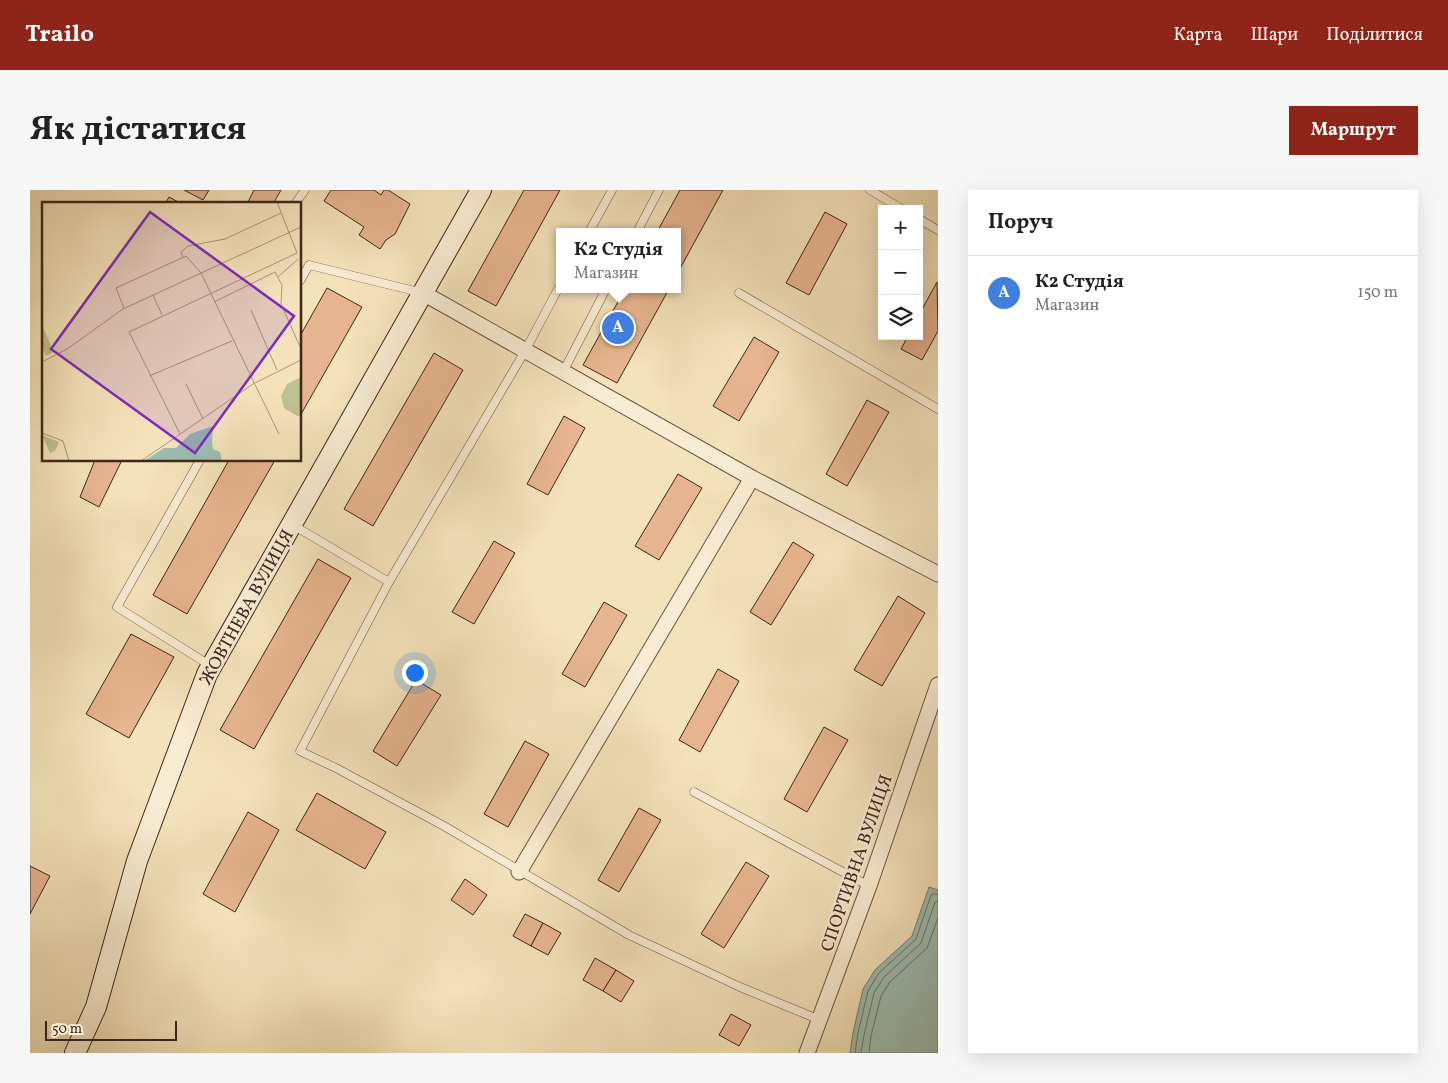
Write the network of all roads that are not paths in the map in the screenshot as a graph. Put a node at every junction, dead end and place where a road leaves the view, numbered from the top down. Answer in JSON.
{"nodes":[{"id":1,"x":305,"y":190,"type":"edge"},
{"id":2,"x":481,"y":190,"type":"edge"},
{"id":3,"x":612,"y":190,"type":"edge"},
{"id":4,"x":659,"y":190,"type":"edge"},
{"id":5,"x":870,"y":190,"type":"edge"},
{"id":6,"x":296,"y":202,"type":"edge"},
{"id":7,"x":895,"y":205,"type":"edge"},
{"id":8,"x":923,"y":221,"type":"edge"},
{"id":9,"x":591,"y":228,"type":"edge"},
{"id":10,"x":639,"y":228,"type":"edge"},
{"id":11,"x":938,"y":230,"type":"edge"},
{"id":12,"x":301,"y":278,"type":"edge"},
{"id":13,"x":423,"y":293,"type":"junction"},
{"id":14,"x":556,"y":293,"type":"edge"},
{"id":15,"x":604,"y":293,"type":"edge"},
{"id":16,"x":739,"y":293,"type":"dead end"},
{"id":17,"x":525,"y":351,"type":"junction"},
{"id":18,"x":563,"y":372,"type":"junction"},
{"id":19,"x":938,"y":409,"type":"edge"},
{"id":20,"x":199,"y":461,"type":"edge"},
{"id":21,"x":752,"y":478,"type":"junction"},
{"id":22,"x":292,"y":524,"type":"junction"},
{"id":23,"x":938,"y":574,"type":"edge"},
{"id":24,"x":389,"y":582,"type":"junction"},
{"id":25,"x":211,"y":666,"type":"junction"},
{"id":26,"x":938,"y":685,"type":"edge"},
{"id":27,"x":694,"y":792,"type":"dead end"},
{"id":28,"x":519,"y":872,"type":"junction"},
{"id":29,"x":869,"y":886,"type":"junction"},
{"id":30,"x":820,"y":1020,"type":"junction"},
{"id":31,"x":75,"y":1053,"type":"edge"},
{"id":32,"x":807,"y":1053,"type":"edge"}],
"edges":[{"from":1,"to":6,"type":"lane"},
{"from":2,"to":13,"type":"main road","name":"ЖОВТНЕВА ВУЛИЦЯ"},
{"from":3,"to":9,"type":"lane"},
{"from":4,"to":10,"type":"lane"},
{"from":5,"to":7,"type":"lane"},
{"from":8,"to":11,"type":"lane"},
{"from":12,"to":13,"type":"lane"},
{"from":13,"to":17,"type":"street"},
{"from":13,"to":22,"type":"main road","name":"ЖОВТНЕВА ВУЛИЦЯ"},
{"from":14,"to":17,"type":"lane"},
{"from":15,"to":18,"type":"lane"},
{"from":16,"to":19,"type":"lane"},
{"from":17,"to":18,"type":"street"},
{"from":17,"to":24,"type":"lane"},
{"from":18,"to":21,"type":"street"},
{"from":20,"to":25,"type":"lane"},
{"from":21,"to":23,"type":"street"},
{"from":21,"to":28,"type":"street"},
{"from":22,"to":24,"type":"lane"},
{"from":22,"to":25,"type":"main road","name":"ЖОВТНЕВА ВУЛИЦЯ"},
{"from":24,"to":28,"type":"lane"},
{"from":25,"to":31,"type":"main road","name":"ЖОВТНЕВА ВУЛИЦЯ"},
{"from":26,"to":29,"type":"street","name":"СПОРТИВНА ВУЛИЦЯ"},
{"from":27,"to":29,"type":"lane"},
{"from":28,"to":30,"type":"lane"},
{"from":29,"to":30,"type":"street","name":"СПОРТИВНА ВУЛИЦЯ"},
{"from":30,"to":32,"type":"street","name":"СПОРТИВНА ВУЛИЦЯ"}]}
